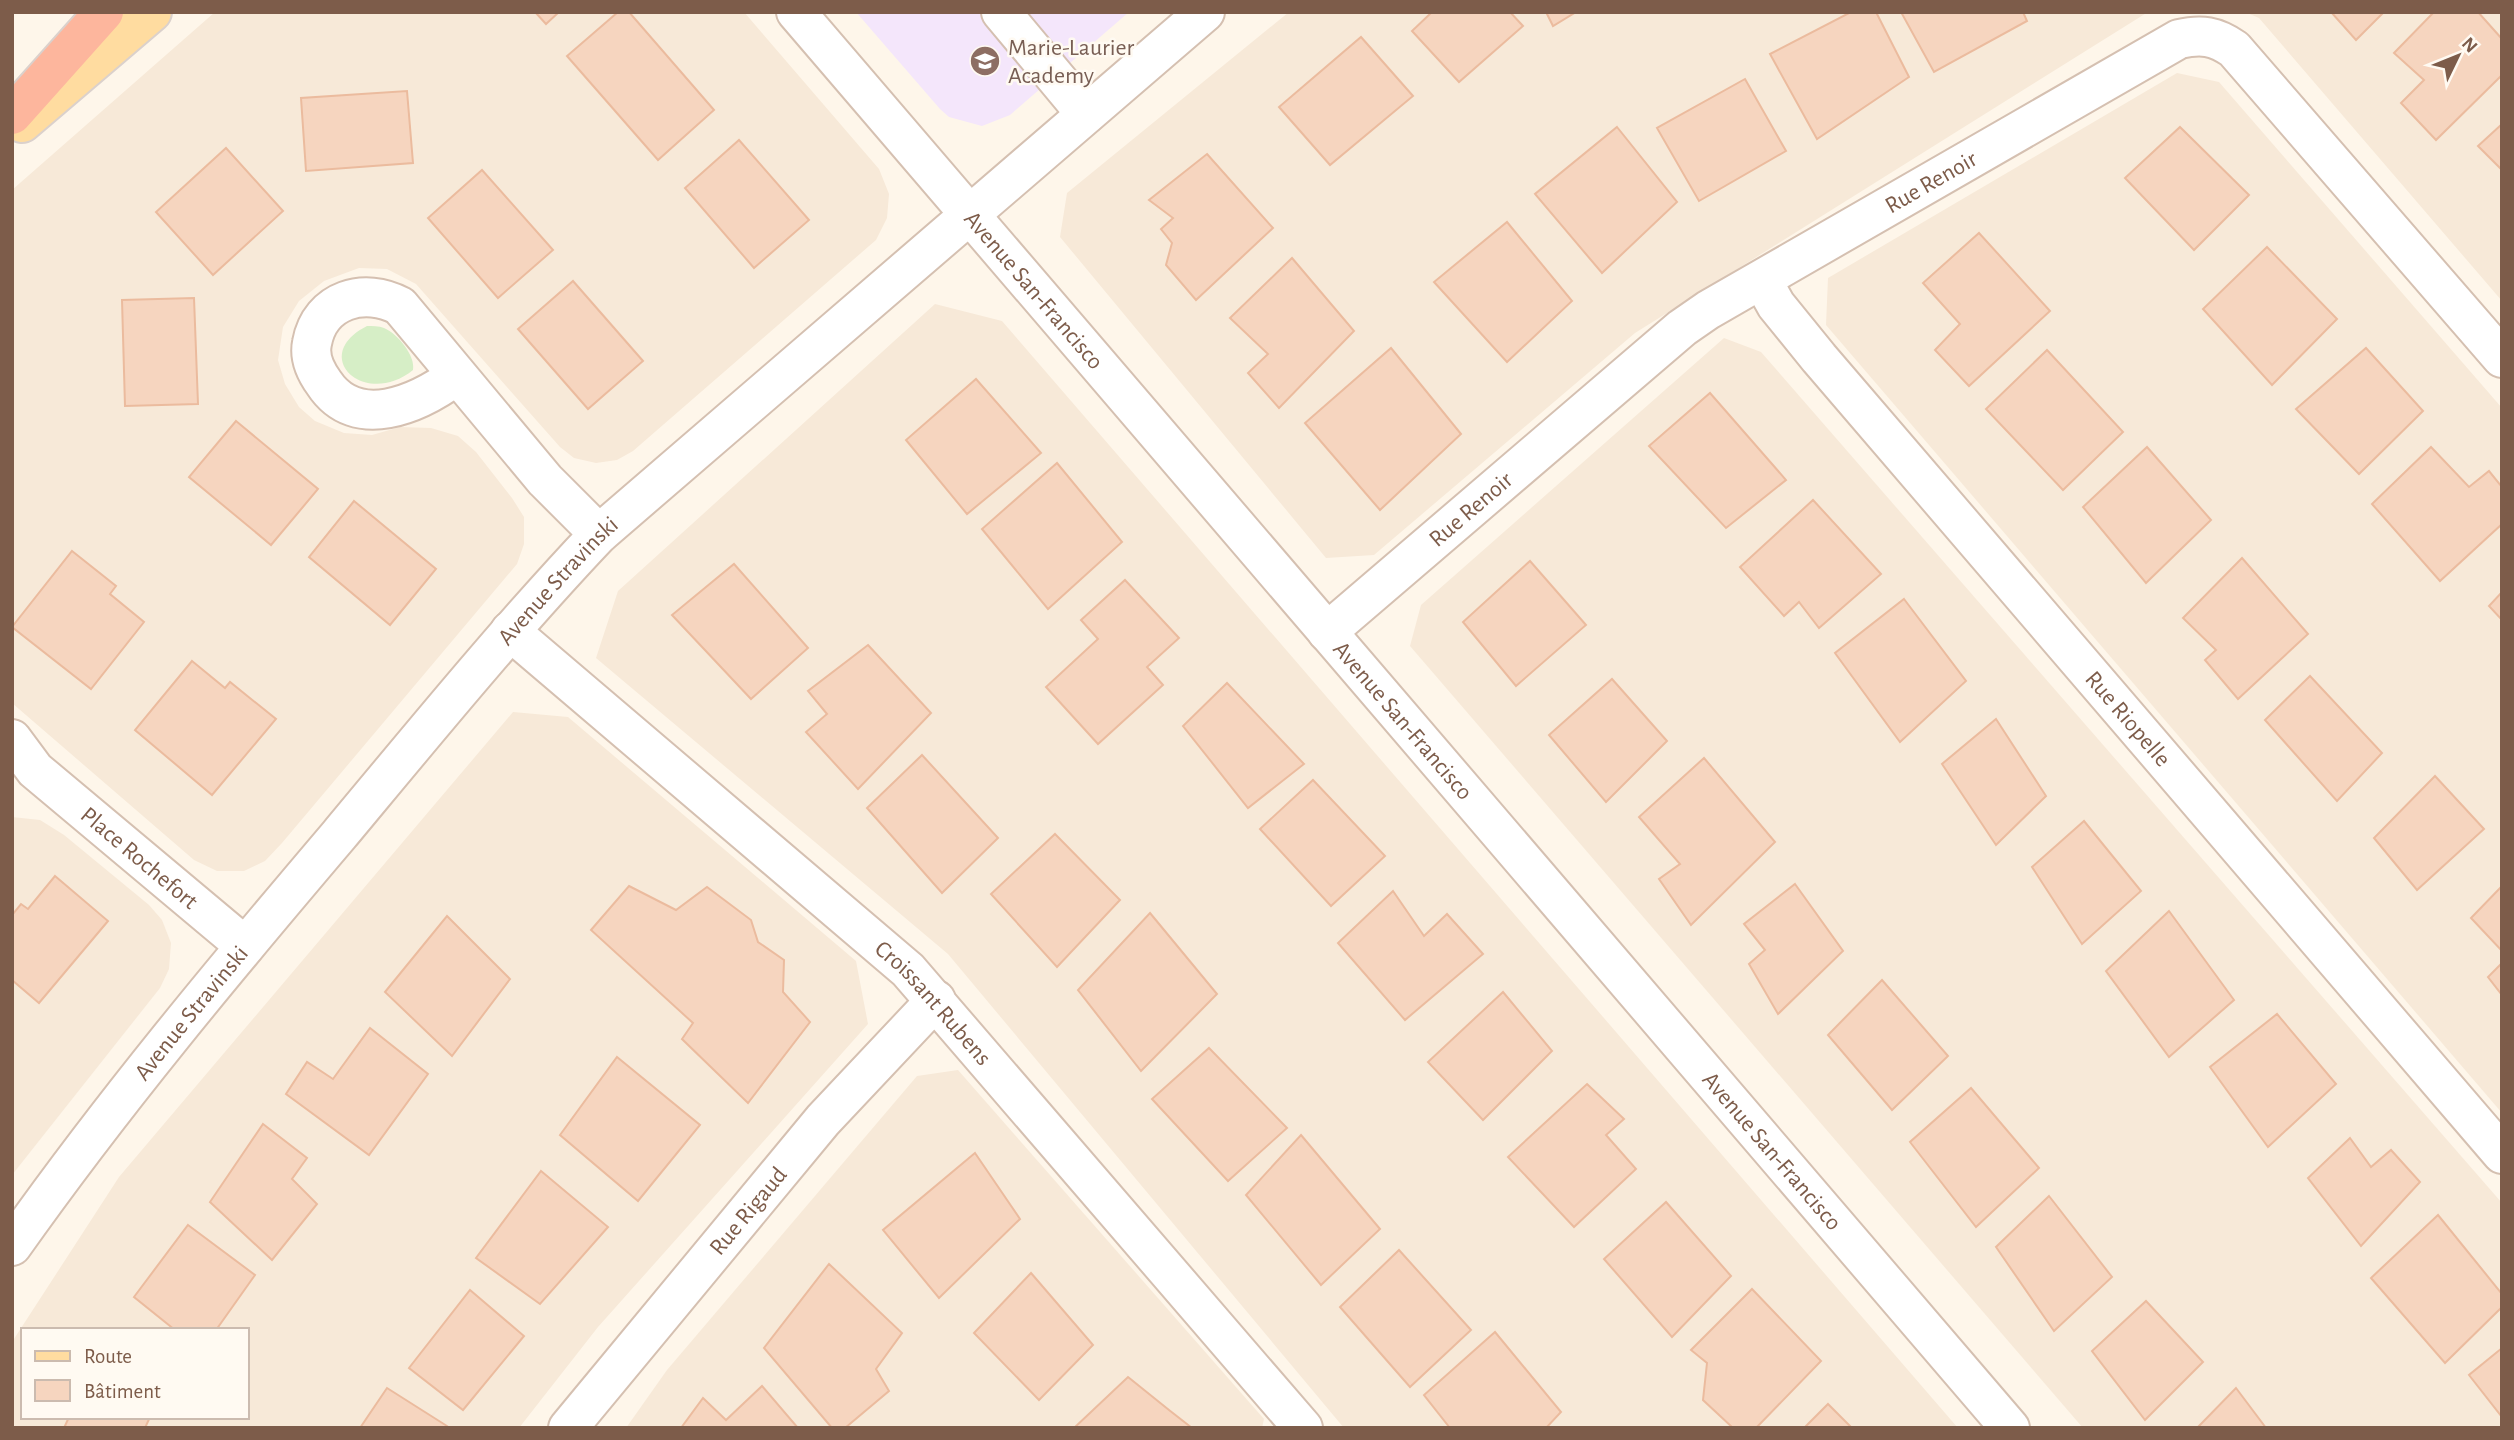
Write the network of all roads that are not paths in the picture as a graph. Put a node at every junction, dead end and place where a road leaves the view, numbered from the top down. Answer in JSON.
{"nodes":[{"id":1,"x":104,"y":12,"type":"edge"},
{"id":2,"x":152,"y":12,"type":"edge"},
{"id":3,"x":796,"y":12,"type":"edge"},
{"id":4,"x":1000,"y":12,"type":"edge"},
{"id":5,"x":1205,"y":12,"type":"edge"},
{"id":6,"x":1086,"y":114,"type":"junction"},
{"id":7,"x":12,"y":115,"type":"edge"},
{"id":8,"x":12,"y":131,"type":"edge"},
{"id":9,"x":969,"y":216,"type":"junction"},
{"id":10,"x":1762,"y":280,"type":"junction"},
{"id":11,"x":2502,"y":358,"type":"edge"},
{"id":12,"x":456,"y":376,"type":"dead end"},
{"id":13,"x":599,"y":534,"type":"junction"},
{"id":14,"x":510,"y":631,"type":"junction"},
{"id":15,"x":1327,"y":632,"type":"junction"},
{"id":16,"x":12,"y":739,"type":"edge"},
{"id":17,"x":24,"y":780,"type":"edge"},
{"id":18,"x":245,"y":946,"type":"junction"},
{"id":19,"x":936,"y":1000,"type":"junction"},
{"id":20,"x":2502,"y":1154,"type":"edge"},
{"id":21,"x":12,"y":1246,"type":"edge"},
{"id":22,"x":568,"y":1428,"type":"edge"},
{"id":23,"x":1303,"y":1428,"type":"edge"},
{"id":24,"x":2010,"y":1428,"type":"edge"}],
"edges":[{"from":1,"to":7,"type":"highway"},
{"from":2,"to":8,"type":"main road"},
{"from":3,"to":9,"type":"street","name":"Avenue San-Francisco"},
{"from":4,"to":6,"type":"street"},
{"from":5,"to":6,"type":"street","name":"Avenue Stravinski"},
{"from":6,"to":9,"type":"street","name":"Avenue Stravinski"},
{"from":9,"to":13,"type":"street","name":"Avenue Stravinski"},
{"from":9,"to":15,"type":"street","name":"Avenue San-Francisco"},
{"from":10,"to":11,"type":"street","name":"Rue Renoir"},
{"from":10,"to":15,"type":"street","name":"Rue Renoir"},
{"from":10,"to":20,"type":"street","name":"Rue Riopelle"},
{"from":12,"to":13,"type":"street"},
{"from":13,"to":14,"type":"street","name":"Avenue Stravinski"},
{"from":14,"to":18,"type":"street","name":"Avenue Stravinski"},
{"from":14,"to":19,"type":"street","name":"Croissant Rubens"},
{"from":15,"to":24,"type":"street","name":"Avenue San-Francisco"},
{"from":16,"to":17,"type":"street","name":"Place Rochefort"},
{"from":17,"to":18,"type":"street","name":"Place Rochefort"},
{"from":18,"to":21,"type":"street","name":"Avenue Stravinski"},
{"from":19,"to":22,"type":"street","name":"Rue Rigaud"},
{"from":19,"to":23,"type":"street","name":"Croissant Rubens"}]}
